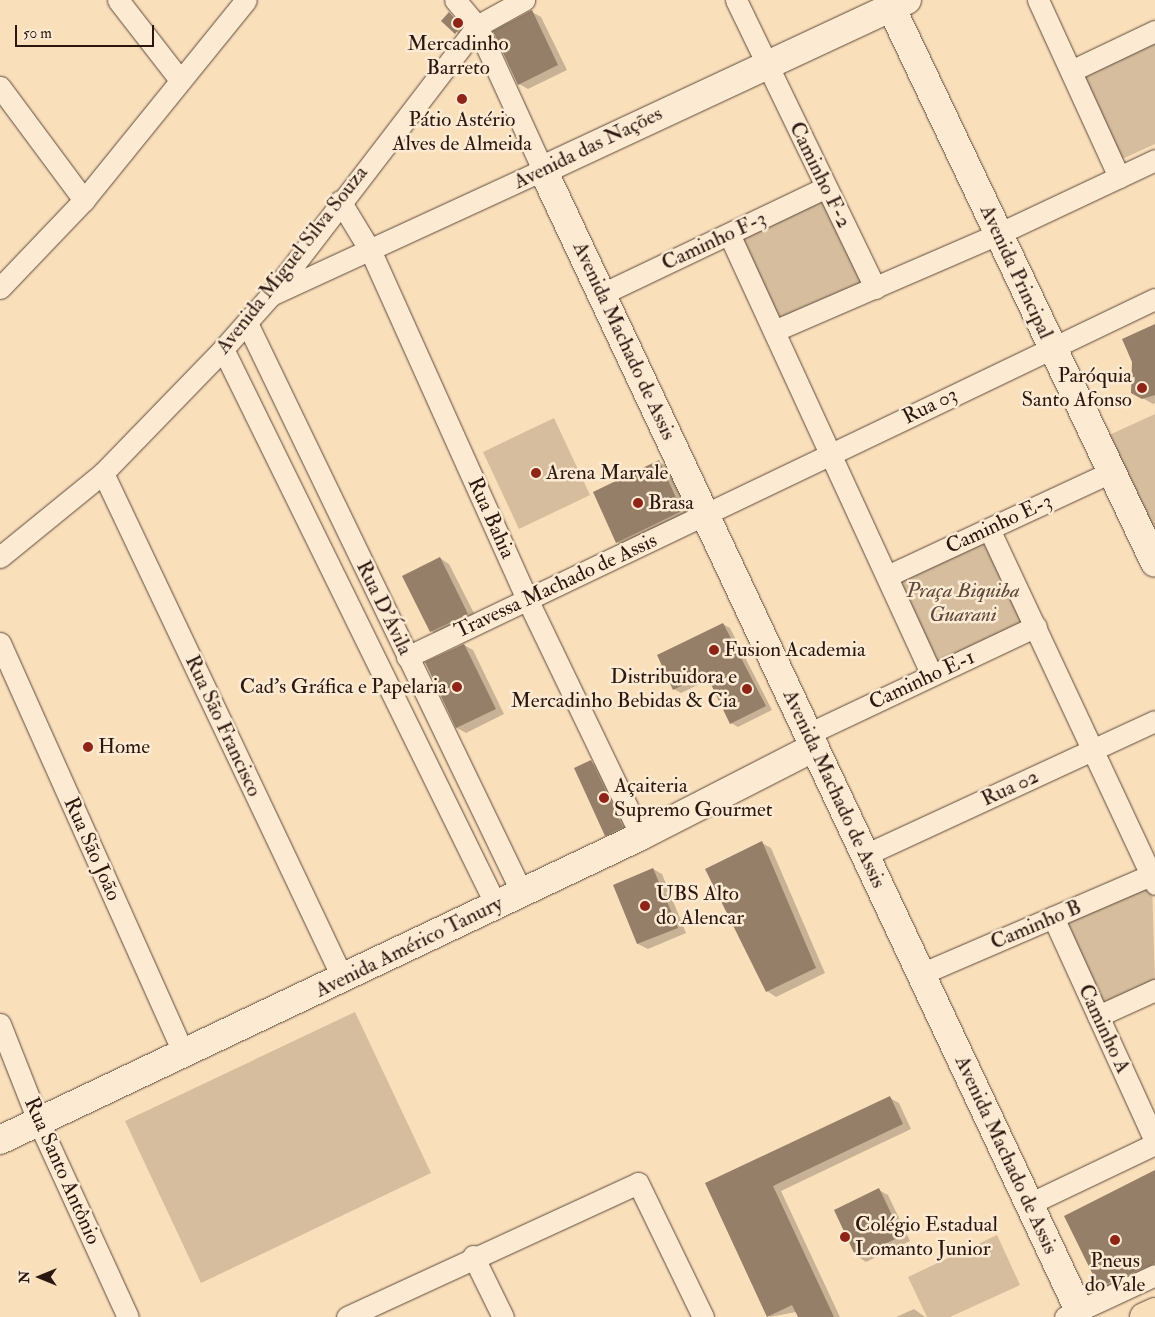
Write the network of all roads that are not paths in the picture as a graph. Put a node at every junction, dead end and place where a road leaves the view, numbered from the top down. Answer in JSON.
{"nodes":[{"id":1,"x":118,"y":0,"type":"edge"},
{"id":2,"x":246,"y":0,"type":"edge"},
{"id":3,"x":455,"y":0,"type":"edge"},
{"id":4,"x":524,"y":0,"type":"edge"},
{"id":5,"x":736,"y":0,"type":"edge"},
{"id":6,"x":1038,"y":0,"type":"edge"},
{"id":7,"x":895,"y":2,"type":"edge"},
{"id":8,"x":477,"y":26,"type":"junction"},
{"id":9,"x":1155,"y":32,"type":"edge"},
{"id":10,"x":766,"y":63,"type":"junction"},
{"id":11,"x":1071,"y":71,"type":"junction"},
{"id":12,"x":180,"y":80,"type":"junction"},
{"id":13,"x":0,"y":87,"type":"edge"},
{"id":14,"x":1155,"y":160,"type":"edge"},
{"id":15,"x":543,"y":170,"type":"junction"},
{"id":16,"x":1119,"y":177,"type":"junction"},
{"id":17,"x":826,"y":188,"type":"junction"},
{"id":18,"x":84,"y":200,"type":"junction"},
{"id":19,"x":340,"y":201,"type":"junction"},
{"id":20,"x":729,"y":234,"type":"junction"},
{"id":21,"x":998,"y":234,"type":"junction"},
{"id":22,"x":372,"y":252,"type":"junction"},
{"id":23,"x":0,"y":288,"type":"edge"},
{"id":24,"x":875,"y":288,"type":"junction"},
{"id":25,"x":602,"y":294,"type":"junction"},
{"id":26,"x":270,"y":296,"type":"junction"},
{"id":27,"x":1155,"y":299,"type":"edge"},
{"id":28,"x":247,"y":323,"type":"junction"},
{"id":29,"x":774,"y":331,"type":"junction"},
{"id":30,"x":1051,"y":346,"type":"junction"},
{"id":31,"x":223,"y":349,"type":"junction"},
{"id":32,"x":831,"y":454,"type":"junction"},
{"id":33,"x":1111,"y":472,"type":"junction"},
{"id":34,"x":103,"y":473,"type":"junction"},
{"id":35,"x":705,"y":515,"type":"junction"},
{"id":36,"x":989,"y":528,"type":"junction"},
{"id":37,"x":0,"y":557,"type":"edge"},
{"id":38,"x":1155,"y":563,"type":"edge"},
{"id":39,"x":887,"y":576,"type":"junction"},
{"id":40,"x":528,"y":601,"type":"junction"},
{"id":41,"x":1036,"y":626,"type":"junction"},
{"id":42,"x":0,"y":643,"type":"edge"},
{"id":43,"x":407,"y":657,"type":"junction"},
{"id":44,"x":932,"y":675,"type":"junction"},
{"id":45,"x":426,"y":696,"type":"junction"},
{"id":46,"x":402,"y":710,"type":"junction"},
{"id":47,"x":1155,"y":721,"type":"edge"},
{"id":48,"x":811,"y":741,"type":"junction"},
{"id":49,"x":1094,"y":749,"type":"junction"},
{"id":50,"x":641,"y":836,"type":"junction"},
{"id":51,"x":865,"y":855,"type":"junction"},
{"id":52,"x":1153,"y":880,"type":"edge"},
{"id":53,"x":522,"y":893,"type":"junction"},
{"id":54,"x":496,"y":905,"type":"junction"},
{"id":55,"x":1053,"y":917,"type":"junction"},
{"id":56,"x":921,"y":974,"type":"junction"},
{"id":57,"x":344,"y":979,"type":"junction"},
{"id":58,"x":1155,"y":990,"type":"edge"},
{"id":59,"x":1098,"y":1016,"type":"junction"},
{"id":60,"x":0,"y":1024,"type":"edge"},
{"id":61,"x":184,"y":1054,"type":"junction"},
{"id":62,"x":39,"y":1123,"type":"junction"},
{"id":63,"x":0,"y":1140,"type":"edge"},
{"id":64,"x":1155,"y":1143,"type":"edge"},
{"id":65,"x":1029,"y":1204,"type":"junction"},
{"id":66,"x":473,"y":1256,"type":"junction"},
{"id":67,"x":1155,"y":1275,"type":"edge"},
{"id":68,"x":1155,"y":1312,"type":"edge"},
{"id":69,"x":1072,"y":1314,"type":"edge"},
{"id":70,"x":128,"y":1317,"type":"edge"},
{"id":71,"x":347,"y":1317,"type":"edge"},
{"id":72,"x":503,"y":1317,"type":"edge"},
{"id":73,"x":704,"y":1317,"type":"edge"},
{"id":74,"x":1144,"y":1317,"type":"edge"}],
"edges":[{"from":1,"to":12,"type":"street"},
{"from":2,"to":12,"type":"street"},
{"from":3,"to":8,"type":"street","name":"Avenida Machado de Assis"},
{"from":4,"to":8,"type":"street"},
{"from":5,"to":10,"type":"street","name":"Caminho F-2"},
{"from":6,"to":11,"type":"street"},
{"from":7,"to":10,"type":"street","name":"Avenida das Nações"},
{"from":7,"to":21,"type":"street","name":"Avenida Principal"},
{"from":8,"to":15,"type":"street","name":"Avenida Machado de Assis"},
{"from":8,"to":19,"type":"street","name":"Avenida Miguel Silva Souza"},
{"from":9,"to":11,"type":"street"},
{"from":10,"to":15,"type":"street","name":"Avenida das Nações"},
{"from":10,"to":17,"type":"street","name":"Caminho F-2"},
{"from":11,"to":16,"type":"street"},
{"from":12,"to":18,"type":"street"},
{"from":13,"to":18,"type":"street"},
{"from":14,"to":16,"type":"street"},
{"from":15,"to":22,"type":"street","name":"Avenida das Nações"},
{"from":15,"to":25,"type":"street","name":"Avenida Machado de Assis"},
{"from":16,"to":21,"type":"street"},
{"from":17,"to":20,"type":"street","name":"Caminho F-3"},
{"from":17,"to":24,"type":"street","name":"Caminho F-2"},
{"from":18,"to":23,"type":"street"},
{"from":19,"to":22,"type":"street","name":"Rua Bahia"},
{"from":19,"to":26,"type":"street","name":"Avenida Miguel Silva Souza"},
{"from":20,"to":25,"type":"street","name":"Caminho F-3"},
{"from":20,"to":29,"type":"street"},
{"from":21,"to":24,"type":"street"},
{"from":21,"to":30,"type":"street","name":"Avenida Principal"},
{"from":22,"to":26,"type":"street","name":"Avenida das Nações"},
{"from":22,"to":40,"type":"street","name":"Rua Bahia"},
{"from":24,"to":29,"type":"street"},
{"from":25,"to":35,"type":"street","name":"Avenida Machado de Assis"},
{"from":26,"to":28,"type":"street","name":"Avenida Miguel Silva Souza"},
{"from":27,"to":30,"type":"street","name":"Rua 03"},
{"from":28,"to":31,"type":"street","name":"Avenida Miguel Silva Souza"},
{"from":28,"to":43,"type":"street","name":"Rua D'Ávila"},
{"from":29,"to":32,"type":"street"},
{"from":30,"to":32,"type":"street","name":"Rua 03"},
{"from":30,"to":33,"type":"street","name":"Avenida Principal"},
{"from":31,"to":34,"type":"street","name":"Avenida Miguel Silva Souza"},
{"from":31,"to":46,"type":"street","name":"Rua D'Ávila"},
{"from":32,"to":35,"type":"street","name":"Rua 03"},
{"from":32,"to":39,"type":"street"},
{"from":33,"to":36,"type":"street","name":"Caminho E-3"},
{"from":33,"to":38,"type":"street","name":"Avenida Principal"},
{"from":34,"to":37,"type":"street","name":"Avenida Miguel Silva Souza"},
{"from":34,"to":57,"type":"street","name":"Rua São Francisco"},
{"from":35,"to":40,"type":"street","name":"Travessa Machado de Assis"},
{"from":35,"to":48,"type":"street","name":"Avenida Machado de Assis"},
{"from":36,"to":39,"type":"street","name":"Caminho E-3"},
{"from":36,"to":41,"type":"street"},
{"from":39,"to":44,"type":"street"},
{"from":40,"to":43,"type":"street","name":"Travessa Machado de Assis"},
{"from":40,"to":50,"type":"street","name":"Rua Bahia"},
{"from":41,"to":44,"type":"street","name":"Caminho E-1"},
{"from":41,"to":49,"type":"street"},
{"from":42,"to":61,"type":"street","name":"Rua São João"},
{"from":43,"to":45,"type":"street","name":"Rua D'Ávila"},
{"from":44,"to":48,"type":"street","name":"Caminho E-1"},
{"from":45,"to":46,"type":"street"},
{"from":45,"to":53,"type":"street","name":"Rua D'Ávila"},
{"from":46,"to":54,"type":"street","name":"Rua D'Ávila"},
{"from":47,"to":49,"type":"street","name":"Rua 02"},
{"from":48,"to":50,"type":"street","name":"Avenida Américo Tanury"},
{"from":48,"to":51,"type":"street","name":"Avenida Machado de Assis"},
{"from":49,"to":51,"type":"street","name":"Rua 02"},
{"from":49,"to":52,"type":"street"},
{"from":50,"to":53,"type":"street","name":"Avenida Américo Tanury"},
{"from":51,"to":56,"type":"street","name":"Avenida Machado de Assis"},
{"from":52,"to":55,"type":"street","name":"Caminho B"},
{"from":53,"to":54,"type":"street","name":"Avenida Américo Tanury"},
{"from":54,"to":57,"type":"street","name":"Avenida Américo Tanury"},
{"from":55,"to":56,"type":"street","name":"Caminho B"},
{"from":55,"to":59,"type":"street","name":"Caminho A"},
{"from":56,"to":65,"type":"street","name":"Avenida Machado de Assis"},
{"from":57,"to":61,"type":"street","name":"Avenida Américo Tanury"},
{"from":58,"to":59,"type":"street"},
{"from":59,"to":64,"type":"street","name":"Caminho A"},
{"from":60,"to":62,"type":"street","name":"Rua Santo Antônio"},
{"from":61,"to":62,"type":"street","name":"Avenida Américo Tanury"},
{"from":62,"to":63,"type":"street","name":"Avenida Américo Tanury"},
{"from":62,"to":70,"type":"street","name":"Rua Santo Antônio"},
{"from":64,"to":65,"type":"street"},
{"from":65,"to":69,"type":"street","name":"Avenida Machado de Assis"},
{"from":66,"to":71,"type":"street"},
{"from":66,"to":72,"type":"street"},
{"from":66,"to":73,"type":"street"},
{"from":67,"to":69,"type":"street"},
{"from":68,"to":74,"type":"highway"}]}
